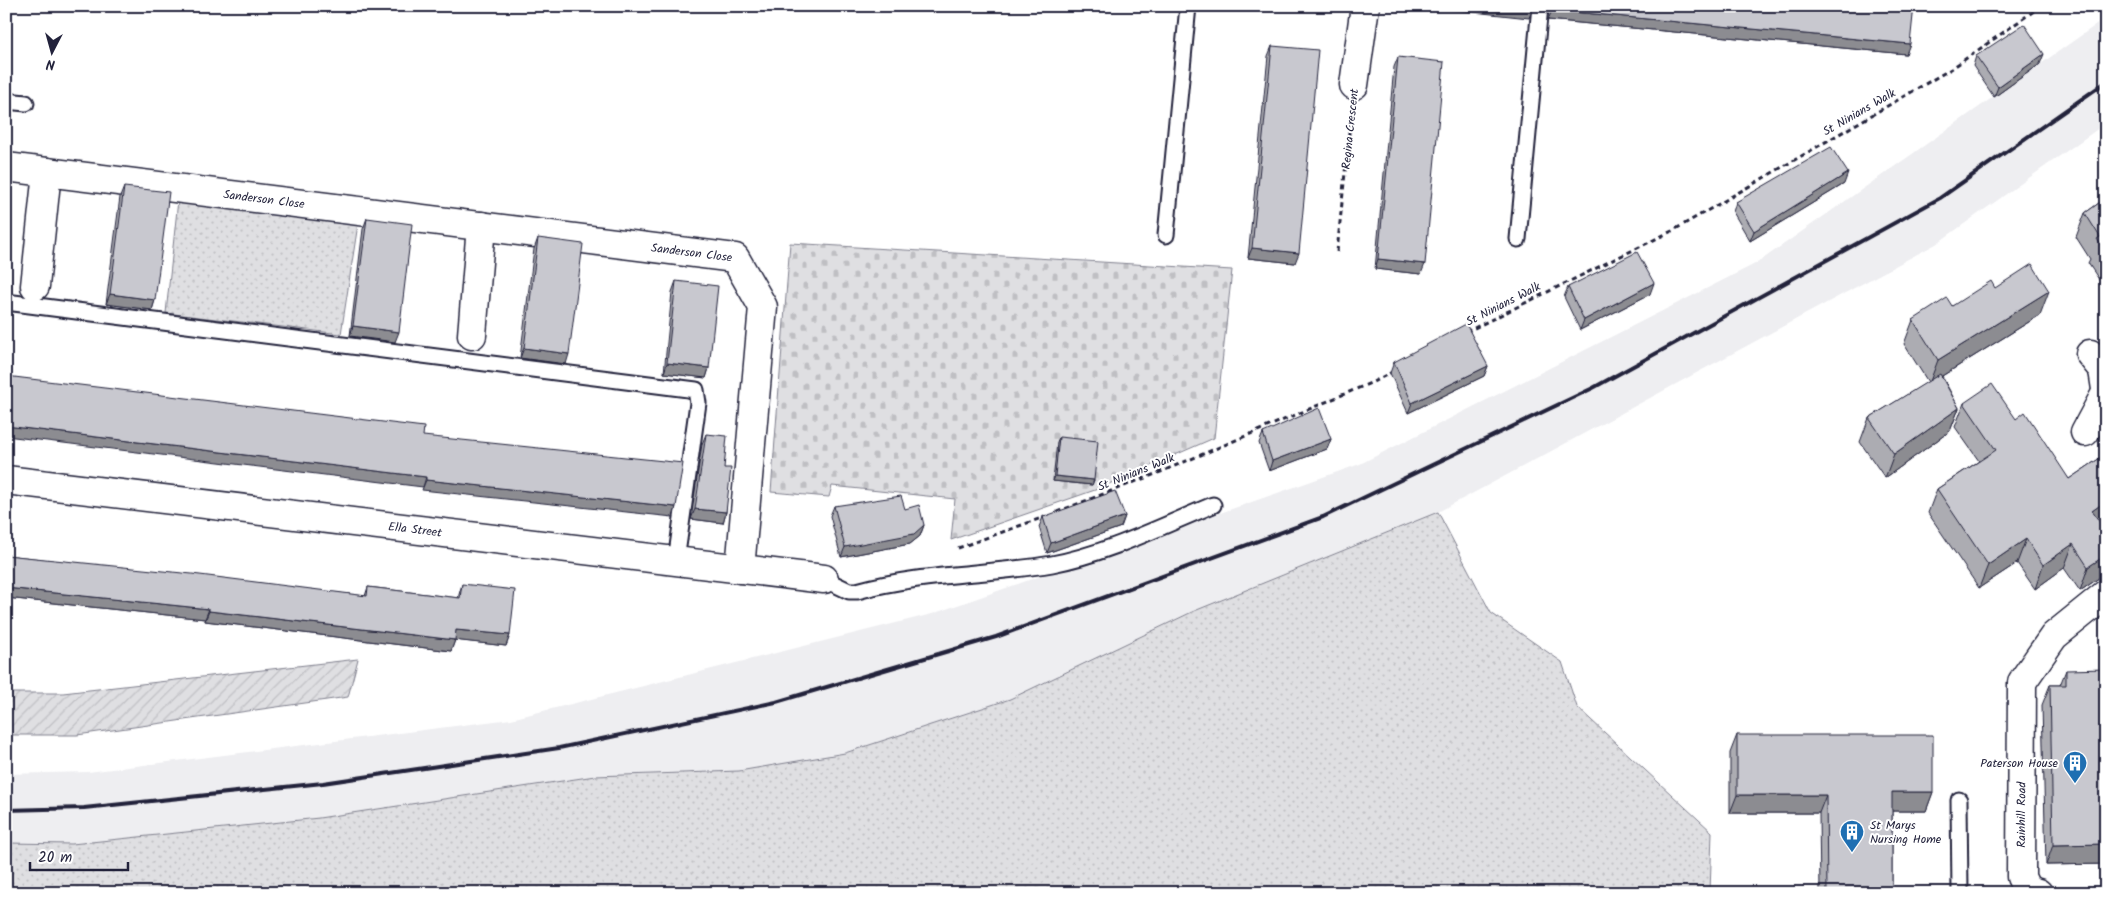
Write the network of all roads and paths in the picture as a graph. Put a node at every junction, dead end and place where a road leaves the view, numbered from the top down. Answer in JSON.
{"nodes":[{"id":1,"x":1188,"y":6,"type":"edge"},
{"id":2,"x":1365,"y":6,"type":"edge"},
{"id":3,"x":1540,"y":6,"type":"edge"},
{"id":4,"x":2041,"y":6,"type":"edge"},
{"id":5,"x":1354,"y":85,"type":"joint"},
{"id":6,"x":6,"y":101,"type":"edge"},
{"id":7,"x":26,"y":103,"type":"dead end"},
{"id":8,"x":6,"y":166,"type":"edge"},
{"id":9,"x":47,"y":172,"type":"junction"},
{"id":10,"x":481,"y":226,"type":"junction"},
{"id":11,"x":1166,"y":235,"type":"dead end"},
{"id":12,"x":1518,"y":239,"type":"dead end"},
{"id":13,"x":1337,"y":252,"type":"dead end"},
{"id":14,"x":35,"y":286,"type":"dead end"},
{"id":15,"x":6,"y":302,"type":"edge"},
{"id":16,"x":1462,"y":334,"type":"edge"},
{"id":17,"x":472,"y":335,"type":"dead end"},
{"id":18,"x":2090,"y":354,"type":"dead end"},
{"id":19,"x":1398,"y":368,"type":"edge"},
{"id":20,"x":2106,"y":391,"type":"edge"},
{"id":21,"x":2085,"y":432,"type":"dead end"},
{"id":22,"x":6,"y":480,"type":"edge"},
{"id":23,"x":1212,"y":505,"type":"dead end"},
{"id":24,"x":955,"y":549,"type":"dead end"},
{"id":25,"x":676,"y":561,"type":"junction"},
{"id":26,"x":740,"y":569,"type":"junction"},
{"id":27,"x":824,"y":579,"type":"joint"},
{"id":28,"x":2106,"y":594,"type":"edge"},
{"id":29,"x":1959,"y":800,"type":"dead end"},
{"id":30,"x":2032,"y":891,"type":"edge"},
{"id":31,"x":1960,"y":893,"type":"edge"}],
"edges":[{"from":1,"to":11,"type":"lane"},
{"from":2,"to":5,"type":"street","name":"Regina Crescent"},
{"from":3,"to":12,"type":"lane"},
{"from":4,"to":16,"type":"path","name":"St Ninians Walk"},
{"from":5,"to":13,"type":"path","name":"Regina Crescent"},
{"from":6,"to":7,"type":"lane"},
{"from":8,"to":9,"type":"street","name":"Sanderson Close"},
{"from":9,"to":10,"type":"street","name":"Sanderson Close"},
{"from":9,"to":14,"type":"street"},
{"from":10,"to":17,"type":"street"},
{"from":10,"to":26,"type":"street","name":"Sanderson Close"},
{"from":15,"to":25,"type":"lane"},
{"from":18,"to":20,"type":"street"},
{"from":19,"to":24,"type":"path","name":"St Ninians Walk"},
{"from":20,"to":21,"type":"street"},
{"from":22,"to":25,"type":"street","name":"Ella Street"},
{"from":23,"to":27,"type":"lane"},
{"from":25,"to":26,"type":"street","name":"Ella Street"},
{"from":26,"to":27,"type":"street","name":"Ella Street"},
{"from":28,"to":30,"type":"street","name":"Rainhill Road"},
{"from":29,"to":31,"type":"lane"}]}
